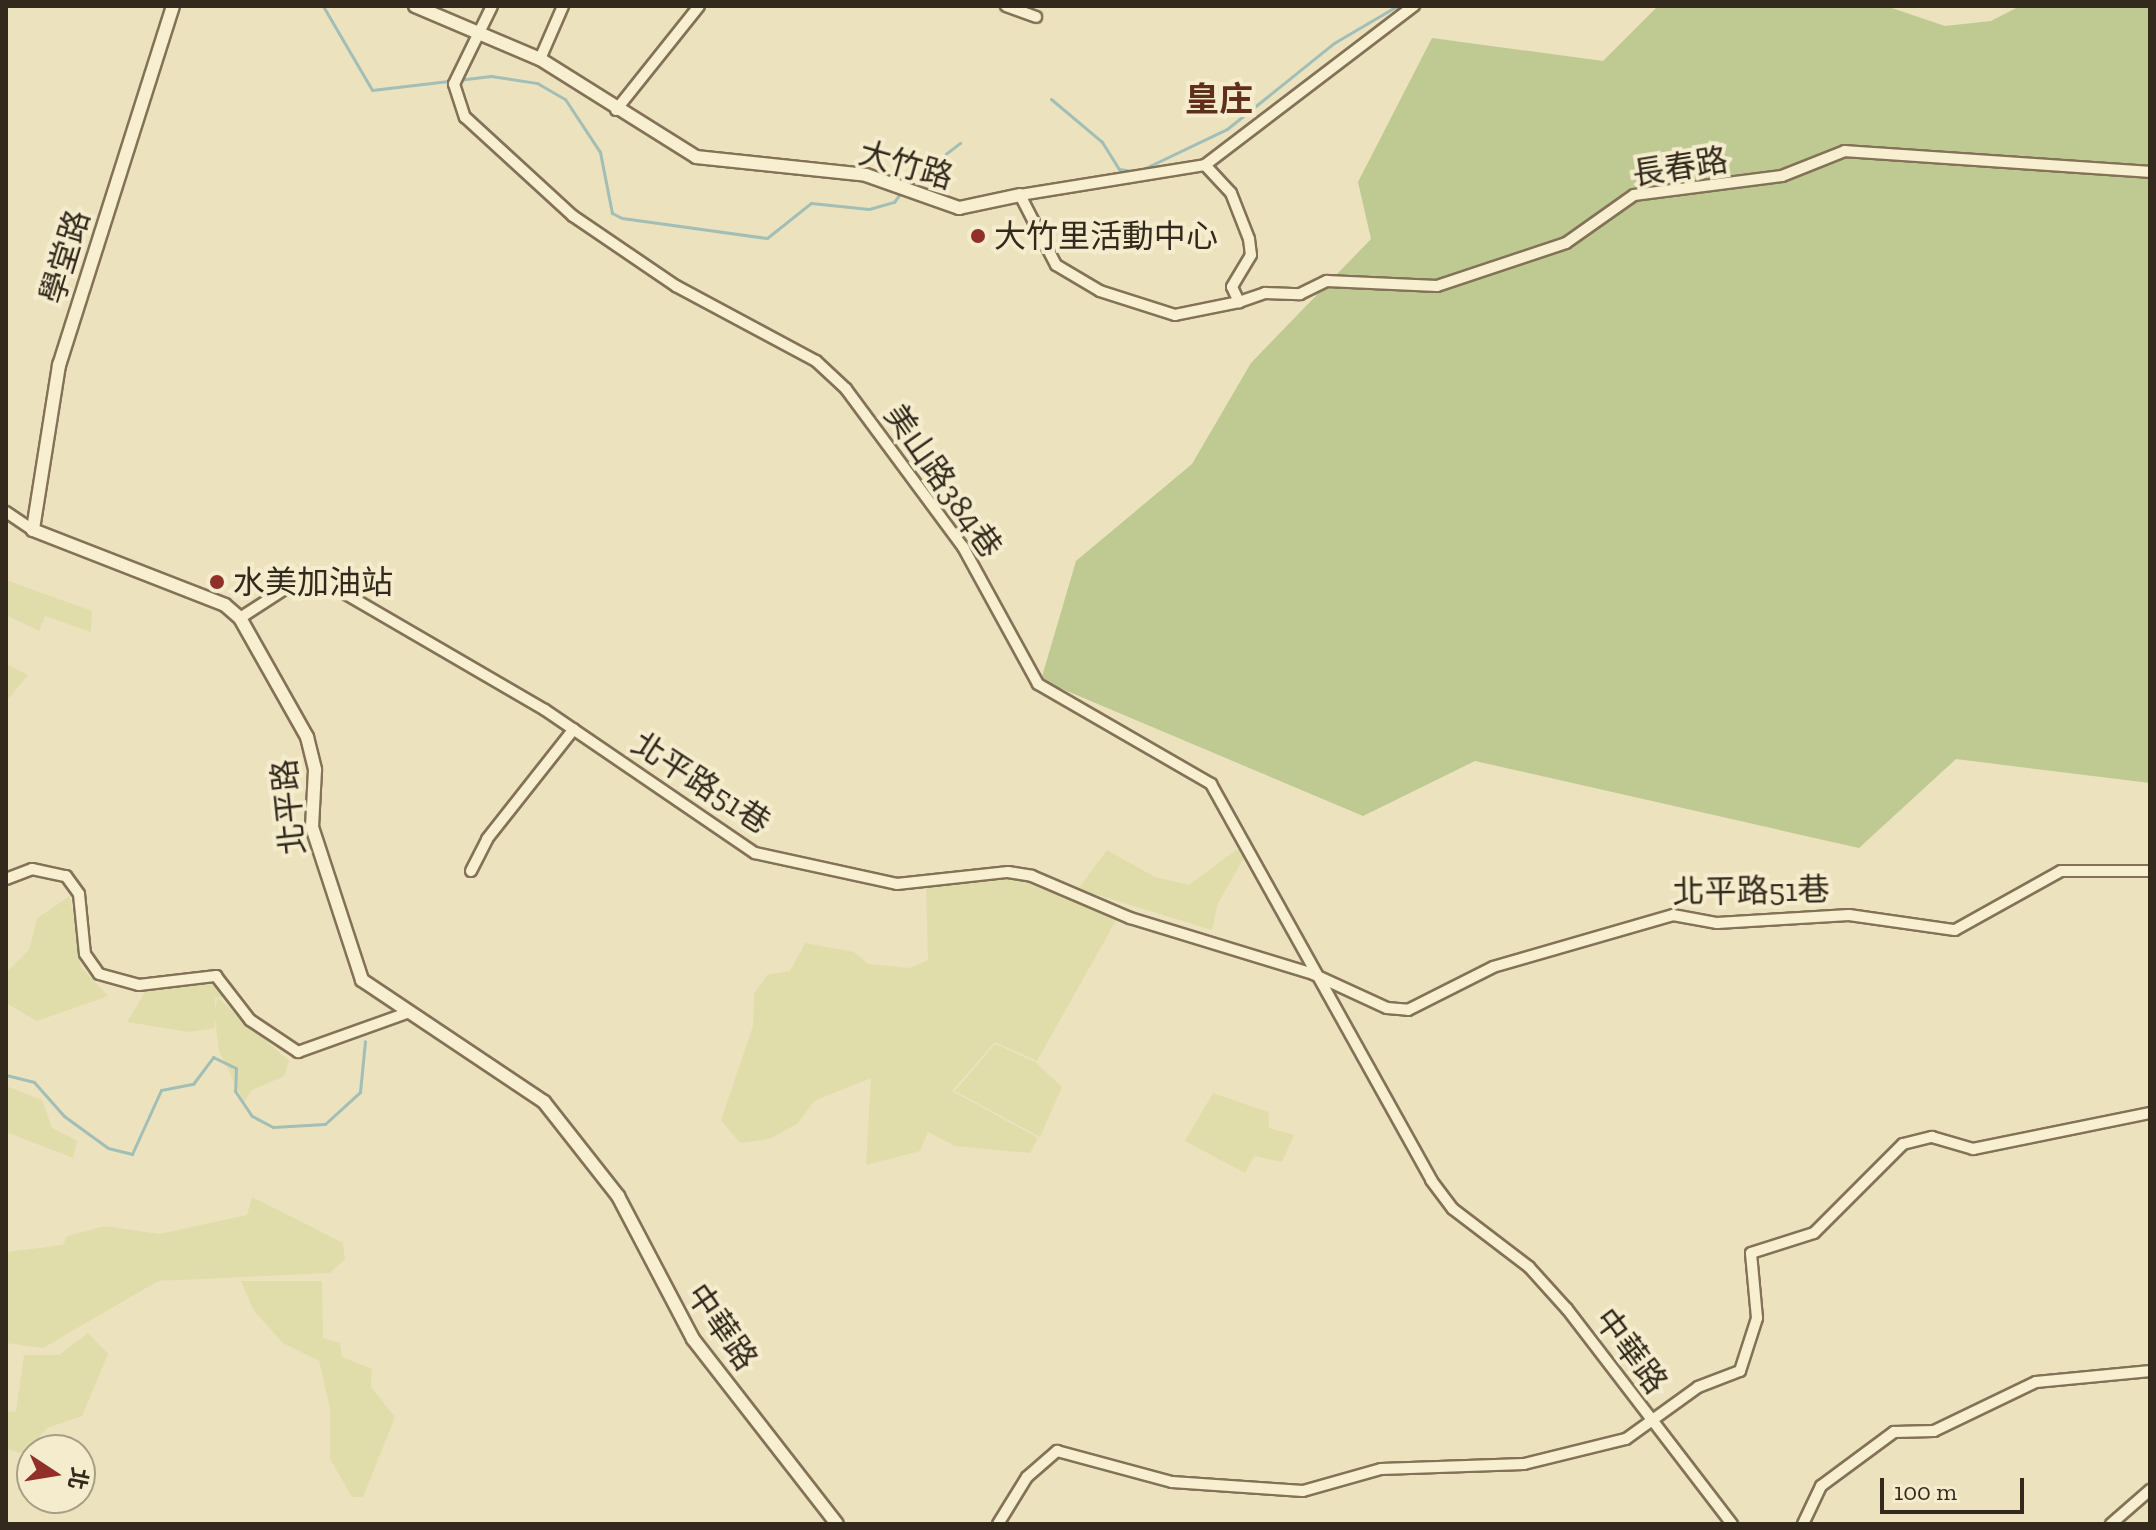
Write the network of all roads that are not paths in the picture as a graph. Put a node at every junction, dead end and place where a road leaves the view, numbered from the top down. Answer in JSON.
{"nodes":[{"id":1,"x":173,"y":6,"type":"edge"},
{"id":2,"x":415,"y":6,"type":"edge"},
{"id":3,"x":492,"y":6,"type":"edge"},
{"id":4,"x":563,"y":6,"type":"edge"},
{"id":5,"x":699,"y":6,"type":"edge"},
{"id":6,"x":1006,"y":6,"type":"edge"},
{"id":7,"x":1414,"y":6,"type":"edge"},
{"id":8,"x":1036,"y":17,"type":"dead end"},
{"id":9,"x":480,"y":37,"type":"junction"},
{"id":10,"x":540,"y":59,"type":"junction"},
{"id":11,"x":616,"y":110,"type":"junction"},
{"id":12,"x":1205,"y":165,"type":"junction"},
{"id":13,"x":2150,"y":172,"type":"edge"},
{"id":14,"x":1020,"y":195,"type":"junction"},
{"id":15,"x":1239,"y":302,"type":"junction"},
{"id":16,"x":6,"y":512,"type":"edge"},
{"id":17,"x":33,"y":530,"type":"junction"},
{"id":18,"x":240,"y":618,"type":"junction"},
{"id":19,"x":574,"y":729,"type":"junction"},
{"id":20,"x":471,"y":871,"type":"dead end"},
{"id":21,"x":2150,"y":871,"type":"edge"},
{"id":22,"x":6,"y":879,"type":"edge"},
{"id":23,"x":1313,"y":974,"type":"junction"},
{"id":24,"x":410,"y":1012,"type":"junction"},
{"id":25,"x":2150,"y":1113,"type":"edge"},
{"id":26,"x":582,"y":1149,"type":"joint"},
{"id":27,"x":2150,"y":1371,"type":"edge"},
{"id":28,"x":1652,"y":1422,"type":"junction"},
{"id":29,"x":2150,"y":1490,"type":"edge"},
{"id":30,"x":837,"y":1524,"type":"edge"},
{"id":31,"x":998,"y":1524,"type":"edge"},
{"id":32,"x":1732,"y":1524,"type":"edge"},
{"id":33,"x":1803,"y":1524,"type":"edge"},
{"id":34,"x":2111,"y":1524,"type":"edge"}],
"edges":[{"from":1,"to":17,"type":"street","name":"學堂路"},
{"from":2,"to":9,"type":"street","name":"大竹路"},
{"from":3,"to":9,"type":"street"},
{"from":4,"to":10,"type":"street"},
{"from":5,"to":11,"type":"street"},
{"from":6,"to":8,"type":"street"},
{"from":7,"to":12,"type":"street","name":"大竹路"},
{"from":9,"to":10,"type":"street","name":"大竹路"},
{"from":9,"to":23,"type":"street","name":"美山路384巷"},
{"from":10,"to":11,"type":"street","name":"大竹路"},
{"from":11,"to":14,"type":"street","name":"大竹路"},
{"from":12,"to":14,"type":"street","name":"大竹路"},
{"from":12,"to":15,"type":"street"},
{"from":13,"to":15,"type":"street","name":"長春路"},
{"from":14,"to":15,"type":"street","name":"長春路"},
{"from":16,"to":17,"type":"street","name":"北平路"},
{"from":17,"to":18,"type":"street","name":"北平路"},
{"from":18,"to":19,"type":"street","name":"北平路51巷"},
{"from":18,"to":24,"type":"street","name":"北平路"},
{"from":19,"to":20,"type":"street"},
{"from":19,"to":23,"type":"street","name":"北平路51巷"},
{"from":21,"to":23,"type":"street","name":"北平路51巷"},
{"from":22,"to":24,"type":"street"},
{"from":23,"to":28,"type":"street","name":"中華路"},
{"from":24,"to":26,"type":"street","name":"北平路"},
{"from":25,"to":28,"type":"street"},
{"from":26,"to":30,"type":"street","name":"中華路"},
{"from":27,"to":33,"type":"street"},
{"from":28,"to":31,"type":"street"},
{"from":28,"to":32,"type":"street","name":"中華路"},
{"from":29,"to":34,"type":"street"}]}
